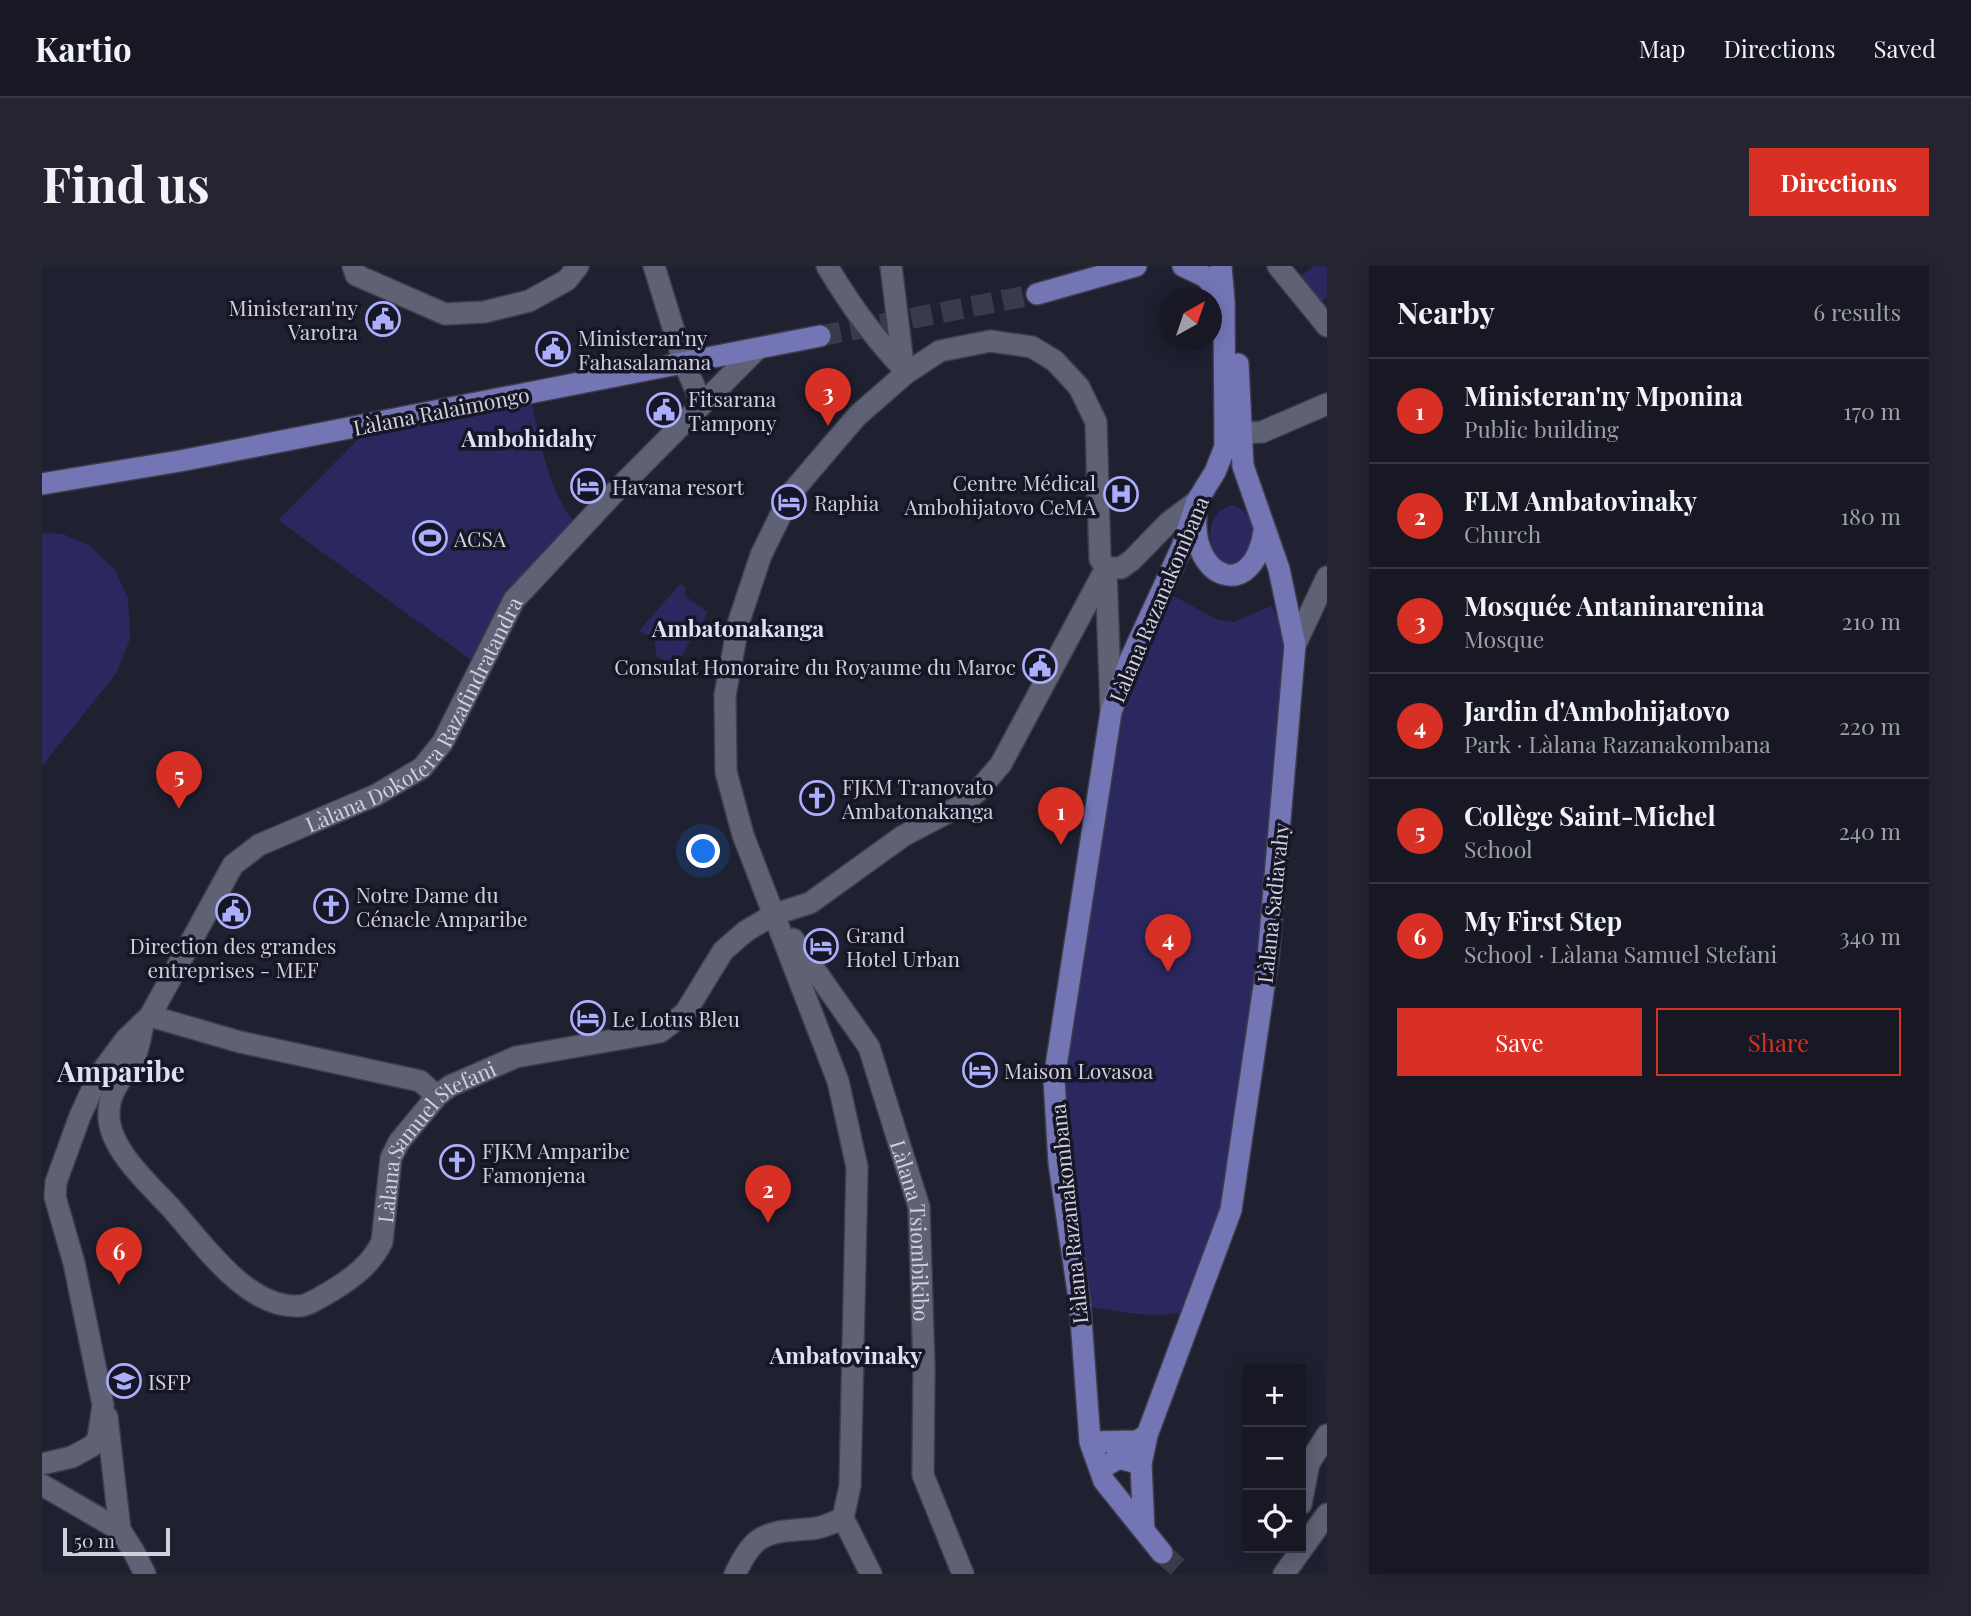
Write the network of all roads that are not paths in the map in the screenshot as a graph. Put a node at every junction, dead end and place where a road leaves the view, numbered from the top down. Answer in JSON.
{"nodes":[{"id":1,"x":352,"y":266,"type":"edge"},
{"id":2,"x":578,"y":266,"type":"edge"},
{"id":3,"x":654,"y":266,"type":"edge"},
{"id":4,"x":827,"y":266,"type":"edge"},
{"id":5,"x":891,"y":266,"type":"edge"},
{"id":6,"x":1136,"y":266,"type":"edge"},
{"id":7,"x":1183,"y":266,"type":"edge"},
{"id":8,"x":1221,"y":266,"type":"edge"},
{"id":9,"x":1236,"y":266,"type":"edge"},
{"id":10,"x":1279,"y":266,"type":"edge"},
{"id":11,"x":1037,"y":293,"type":"tunnel mouth"},
{"id":12,"x":1224,"y":300,"type":"junction"},
{"id":13,"x":1327,"y":326,"type":"edge"},
{"id":14,"x":820,"y":336,"type":"tunnel mouth"},
{"id":15,"x":756,"y":350,"type":"junction"},
{"id":16,"x":684,"y":363,"type":"junction"},
{"id":17,"x":904,"y":371,"type":"junction"},
{"id":18,"x":702,"y":404,"type":"junction"},
{"id":19,"x":1327,"y":404,"type":"edge"},
{"id":20,"x":1232,"y":440,"type":"junction"},
{"id":21,"x":49,"y":480,"type":"edge"},
{"id":22,"x":1197,"y":501,"type":"junction"},
{"id":23,"x":1264,"y":531,"type":"junction"},
{"id":24,"x":1106,"y":568,"type":"junction"},
{"id":25,"x":1327,"y":577,"type":"edge"},
{"id":26,"x":1295,"y":645,"type":"junction"},
{"id":27,"x":1111,"y":712,"type":"junction"},
{"id":28,"x":775,"y":914,"type":"junction"},
{"id":29,"x":147,"y":1020,"type":"junction"},
{"id":30,"x":437,"y":1096,"type":"junction"},
{"id":31,"x":103,"y":1405,"type":"junction"},
{"id":32,"x":1147,"y":1435,"type":"junction"},
{"id":33,"x":1327,"y":1435,"type":"edge"},
{"id":34,"x":1090,"y":1442,"type":"junction"},
{"id":35,"x":42,"y":1464,"type":"edge"},
{"id":36,"x":1141,"y":1464,"type":"junction"},
{"id":37,"x":1100,"y":1469,"type":"junction"},
{"id":38,"x":1306,"y":1475,"type":"edge"},
{"id":39,"x":42,"y":1485,"type":"edge"},
{"id":40,"x":1306,"y":1486,"type":"edge"},
{"id":41,"x":1327,"y":1503,"type":"edge"},
{"id":42,"x":1327,"y":1514,"type":"edge"},
{"id":43,"x":843,"y":1518,"type":"junction"},
{"id":44,"x":120,"y":1530,"type":"junction"},
{"id":45,"x":1144,"y":1531,"type":"junction"},
{"id":46,"x":1162,"y":1553,"type":"tunnel mouth"},
{"id":47,"x":1290,"y":1561,"type":"edge"},
{"id":48,"x":145,"y":1574,"type":"edge"},
{"id":49,"x":735,"y":1574,"type":"edge"},
{"id":50,"x":871,"y":1574,"type":"edge"},
{"id":51,"x":964,"y":1574,"type":"edge"}],
"edges":[{"from":1,"to":2,"type":"street"},
{"from":3,"to":16,"type":"street"},
{"from":4,"to":17,"type":"street"},
{"from":5,"to":17,"type":"street"},
{"from":6,"to":11,"type":"main road"},
{"from":7,"to":12,"type":"main road"},
{"from":8,"to":12,"type":"main road"},
{"from":9,"to":20,"type":"main road","name":"Làlana Sadiavahy"},
{"from":10,"to":13,"type":"street"},
{"from":12,"to":20,"type":"main road"},
{"from":14,"to":15,"type":"main road","name":"Làlana Ralaimongo"},
{"from":15,"to":16,"type":"main road","name":"Làlana Ralaimongo"},
{"from":15,"to":18,"type":"street","name":"Làlana Dokotera Razafindratandra"},
{"from":16,"to":18,"type":"street"},
{"from":16,"to":21,"type":"main road","name":"Làlana Ralaimongo"},
{"from":17,"to":24,"type":"street"},
{"from":17,"to":28,"type":"street"},
{"from":18,"to":29,"type":"street","name":"Làlana Dokotera Razafindratandra"},
{"from":19,"to":20,"type":"street"},
{"from":20,"to":22,"type":"main road","name":"Làlana Razanakombana"},
{"from":20,"to":23,"type":"main road","name":"Làlana Sadiavahy"},
{"from":22,"to":23,"type":"main road"},
{"from":22,"to":24,"type":"street"},
{"from":22,"to":27,"type":"main road","name":"Làlana Razanakombana"},
{"from":23,"to":26,"type":"main road","name":"Làlana Sadiavahy"},
{"from":24,"to":27,"type":"street"},
{"from":24,"to":28,"type":"street","name":"Làlana Samuel Stefani"},
{"from":25,"to":26,"type":"street"},
{"from":26,"to":32,"type":"main road","name":"Làlana Sadiavahy"},
{"from":27,"to":34,"type":"main road","name":"Làlana Razanakombana"},
{"from":28,"to":30,"type":"street","name":"Làlana Samuel Stefani"},
{"from":28,"to":43,"type":"street"},
{"from":28,"to":51,"type":"street","name":"Làlana Tsiombikibo"},
{"from":29,"to":30,"type":"street"},
{"from":29,"to":30,"type":"street","name":"Làlana Samuel Stefani"},
{"from":29,"to":31,"type":"street"},
{"from":31,"to":35,"type":"street"},
{"from":31,"to":44,"type":"street"},
{"from":32,"to":34,"type":"main road"},
{"from":32,"to":36,"type":"main road","name":"Làlana Sadiavahy"},
{"from":33,"to":38,"type":"street"},
{"from":34,"to":37,"type":"main road","name":"Làlana Razanakombana"},
{"from":36,"to":37,"type":"main road"},
{"from":36,"to":45,"type":"main road","name":"Làlana Sadiavahy"},
{"from":37,"to":45,"type":"main road","name":"Làlana Razanakombana"},
{"from":39,"to":44,"type":"street"},
{"from":40,"to":41,"type":"street"},
{"from":42,"to":47,"type":"street"},
{"from":43,"to":49,"type":"street"},
{"from":43,"to":50,"type":"street"},
{"from":44,"to":48,"type":"street"},
{"from":45,"to":46,"type":"main road","name":"Làlana Razanakombana"}]}
